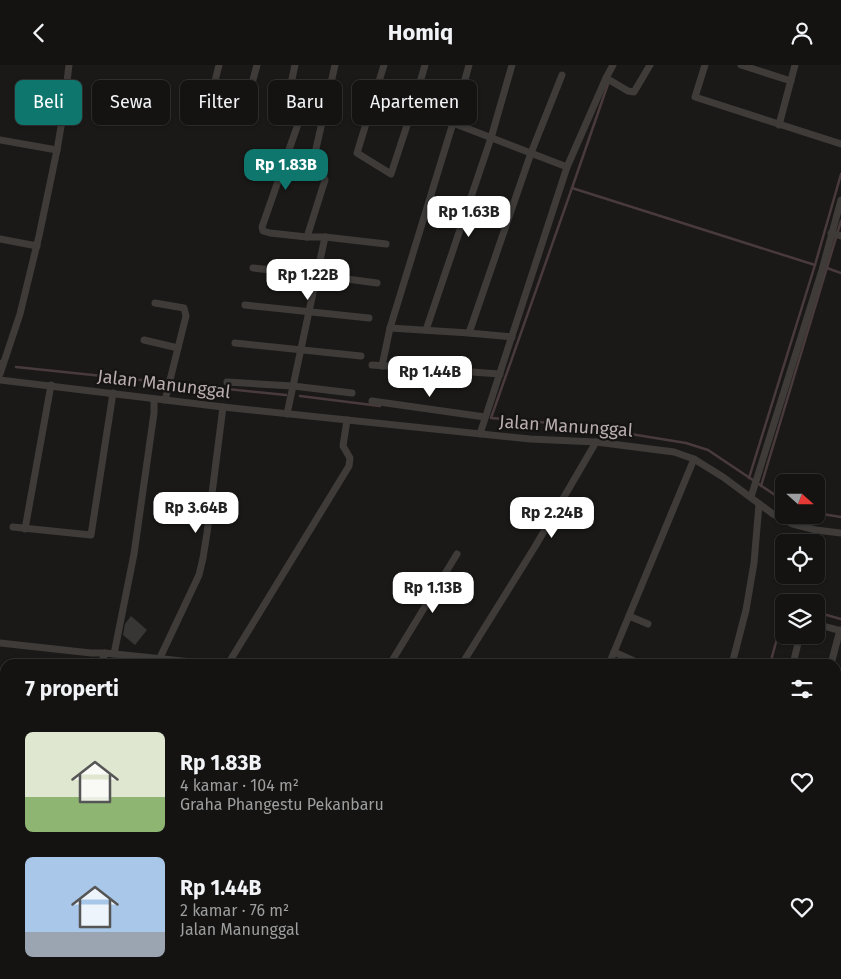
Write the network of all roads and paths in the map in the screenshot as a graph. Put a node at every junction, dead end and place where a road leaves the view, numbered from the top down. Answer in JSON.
{"nodes":[{"id":1,"x":69,"y":65,"type":"edge"},
{"id":2,"x":218,"y":65,"type":"edge"},
{"id":3,"x":257,"y":65,"type":"edge"},
{"id":4,"x":295,"y":65,"type":"edge"},
{"id":5,"x":335,"y":65,"type":"edge"},
{"id":6,"x":384,"y":65,"type":"edge"},
{"id":7,"x":425,"y":65,"type":"edge"},
{"id":8,"x":469,"y":65,"type":"edge"},
{"id":9,"x":512,"y":65,"type":"edge"},
{"id":10,"x":612,"y":65,"type":"edge"},
{"id":11,"x":650,"y":65,"type":"edge"},
{"id":12,"x":705,"y":65,"type":"edge"},
{"id":13,"x":741,"y":65,"type":"edge"},
{"id":14,"x":795,"y":65,"type":"edge"},
{"id":15,"x":562,"y":75,"type":"dead end"},
{"id":16,"x":606,"y":78,"type":"junction"},
{"id":17,"x":215,"y":80,"type":"edge"},
{"id":18,"x":253,"y":80,"type":"edge"},
{"id":19,"x":292,"y":80,"type":"edge"},
{"id":20,"x":332,"y":80,"type":"edge"},
{"id":21,"x":379,"y":80,"type":"edge"},
{"id":22,"x":421,"y":80,"type":"edge"},
{"id":23,"x":465,"y":80,"type":"edge"},
{"id":24,"x":791,"y":81,"type":"junction"},
{"id":25,"x":298,"y":125,"type":"edge"},
{"id":26,"x":322,"y":125,"type":"edge"},
{"id":27,"x":365,"y":125,"type":"edge"},
{"id":28,"x":407,"y":125,"type":"edge"},
{"id":29,"x":452,"y":125,"type":"edge"},
{"id":30,"x":458,"y":125,"type":"edge"},
{"id":31,"x":779,"y":125,"type":"junction"},
{"id":32,"x":490,"y":138,"type":"junction"},
{"id":33,"x":0,"y":140,"type":"edge"},
{"id":34,"x":841,"y":144,"type":"edge"},
{"id":35,"x":57,"y":151,"type":"junction"},
{"id":36,"x":531,"y":153,"type":"junction"},
{"id":37,"x":568,"y":167,"type":"junction"},
{"id":38,"x":841,"y":200,"type":"edge"},
{"id":39,"x":831,"y":233,"type":"junction"},
{"id":40,"x":841,"y":236,"type":"edge"},
{"id":41,"x":307,"y":237,"type":"junction"},
{"id":42,"x":324,"y":237,"type":"junction"},
{"id":43,"x":0,"y":239,"type":"edge"},
{"id":44,"x":386,"y":244,"type":"dead end"},
{"id":45,"x":37,"y":245,"type":"junction"},
{"id":46,"x":253,"y":268,"type":"dead end"},
{"id":47,"x":316,"y":275,"type":"junction"},
{"id":48,"x":377,"y":283,"type":"dead end"},
{"id":49,"x":155,"y":303,"type":"dead end"},
{"id":50,"x":244,"y":305,"type":"dead end"},
{"id":51,"x":309,"y":312,"type":"junction"},
{"id":52,"x":368,"y":318,"type":"dead end"},
{"id":53,"x":390,"y":328,"type":"junction"},
{"id":54,"x":426,"y":330,"type":"junction"},
{"id":55,"x":469,"y":333,"type":"junction"},
{"id":56,"x":512,"y":337,"type":"junction"},
{"id":57,"x":144,"y":341,"type":"dead end"},
{"id":58,"x":235,"y":343,"type":"dead end"},
{"id":59,"x":178,"y":348,"type":"junction"},
{"id":60,"x":300,"y":350,"type":"junction"},
{"id":61,"x":361,"y":357,"type":"dead end"},
{"id":62,"x":372,"y":365,"type":"dead end"},
{"id":63,"x":382,"y":366,"type":"junction"},
{"id":64,"x":0,"y":374,"type":"edge"},
{"id":65,"x":500,"y":374,"type":"junction"},
{"id":66,"x":0,"y":380,"type":"edge"},
{"id":67,"x":227,"y":382,"type":"dead end"},
{"id":68,"x":51,"y":385,"type":"junction"},
{"id":69,"x":292,"y":388,"type":"junction"},
{"id":70,"x":113,"y":393,"type":"junction"},
{"id":71,"x":352,"y":393,"type":"dead end"},
{"id":72,"x":154,"y":399,"type":"junction"},
{"id":73,"x":165,"y":400,"type":"junction"},
{"id":74,"x":372,"y":401,"type":"dead end"},
{"id":75,"x":223,"y":407,"type":"junction"},
{"id":76,"x":287,"y":414,"type":"junction"},
{"id":77,"x":485,"y":417,"type":"junction"},
{"id":78,"x":347,"y":420,"type":"junction"},
{"id":79,"x":480,"y":433,"type":"junction"},
{"id":80,"x":596,"y":442,"type":"junction"},
{"id":81,"x":694,"y":459,"type":"junction"},
{"id":82,"x":751,"y":496,"type":"junction"},
{"id":83,"x":759,"y":504,"type":"junction"},
{"id":84,"x":13,"y":527,"type":"dead end"},
{"id":85,"x":24,"y":529,"type":"junction"},
{"id":86,"x":841,"y":533,"type":"edge"},
{"id":87,"x":457,"y":554,"type":"dead end"},
{"id":88,"x":629,"y":616,"type":"junction"},
{"id":89,"x":648,"y":624,"type":"dead end"},
{"id":90,"x":825,"y":626,"type":"edge"},
{"id":91,"x":840,"y":630,"type":"edge"},
{"id":92,"x":0,"y":643,"type":"edge"},
{"id":93,"x":798,"y":644,"type":"edge"},
{"id":94,"x":614,"y":652,"type":"junction"},
{"id":95,"x":105,"y":653,"type":"junction"},
{"id":96,"x":114,"y":654,"type":"junction"},
{"id":97,"x":102,"y":659,"type":"edge"},
{"id":98,"x":145,"y":659,"type":"edge"},
{"id":99,"x":159,"y":659,"type":"edge"},
{"id":100,"x":231,"y":659,"type":"edge"},
{"id":101,"x":393,"y":659,"type":"edge"},
{"id":102,"x":465,"y":659,"type":"edge"},
{"id":103,"x":611,"y":659,"type":"edge"},
{"id":104,"x":630,"y":659,"type":"edge"},
{"id":105,"x":733,"y":659,"type":"edge"},
{"id":106,"x":794,"y":659,"type":"edge"},
{"id":107,"x":832,"y":659,"type":"edge"}],
"edges":[{"from":1,"to":35,"type":"street"},
{"from":2,"to":17,"type":"street"},
{"from":3,"to":18,"type":"street"},
{"from":4,"to":19,"type":"street"},
{"from":5,"to":20,"type":"street"},
{"from":6,"to":21,"type":"street"},
{"from":7,"to":22,"type":"street"},
{"from":8,"to":23,"type":"street"},
{"from":9,"to":32,"type":"street"},
{"from":10,"to":16,"type":"street"},
{"from":11,"to":16,"type":"street"},
{"from":12,"to":31,"type":"street"},
{"from":13,"to":24,"type":"street"},
{"from":14,"to":24,"type":"street"},
{"from":15,"to":36,"type":"street"},
{"from":16,"to":37,"type":"street"},
{"from":24,"to":31,"type":"street"},
{"from":25,"to":41,"type":"street"},
{"from":26,"to":41,"type":"street"},
{"from":27,"to":28,"type":"street"},
{"from":29,"to":53,"type":"street"},
{"from":30,"to":32,"type":"street"},
{"from":31,"to":34,"type":"street"},
{"from":32,"to":36,"type":"street"},
{"from":32,"to":54,"type":"street"},
{"from":33,"to":35,"type":"street"},
{"from":35,"to":45,"type":"street"},
{"from":36,"to":37,"type":"street"},
{"from":36,"to":55,"type":"street"},
{"from":37,"to":56,"type":"street"},
{"from":38,"to":39,"type":"street"},
{"from":39,"to":40,"type":"street"},
{"from":39,"to":82,"type":"street"},
{"from":41,"to":42,"type":"street"},
{"from":42,"to":44,"type":"street"},
{"from":42,"to":47,"type":"street"},
{"from":43,"to":45,"type":"street"},
{"from":45,"to":64,"type":"street"},
{"from":46,"to":47,"type":"street"},
{"from":47,"to":48,"type":"street"},
{"from":47,"to":51,"type":"street"},
{"from":49,"to":59,"type":"street"},
{"from":50,"to":51,"type":"street"},
{"from":51,"to":52,"type":"street"},
{"from":51,"to":60,"type":"street"},
{"from":53,"to":54,"type":"street"},
{"from":53,"to":63,"type":"street"},
{"from":54,"to":55,"type":"street"},
{"from":55,"to":56,"type":"street"},
{"from":56,"to":65,"type":"street"},
{"from":57,"to":59,"type":"street"},
{"from":58,"to":60,"type":"street"},
{"from":59,"to":73,"type":"street"},
{"from":60,"to":61,"type":"street"},
{"from":60,"to":69,"type":"street"},
{"from":62,"to":63,"type":"street"},
{"from":63,"to":65,"type":"street"},
{"from":65,"to":77,"type":"street"},
{"from":66,"to":68,"type":"street","name":"Jalan Manunggal"},
{"from":67,"to":69,"type":"street"},
{"from":68,"to":70,"type":"street","name":"Jalan Manunggal"},
{"from":68,"to":85,"type":"street"},
{"from":69,"to":71,"type":"street"},
{"from":69,"to":76,"type":"street"},
{"from":70,"to":72,"type":"street","name":"Jalan Manunggal"},
{"from":70,"to":85,"type":"street"},
{"from":72,"to":73,"type":"street","name":"Jalan Manunggal"},
{"from":72,"to":96,"type":"street"},
{"from":73,"to":75,"type":"street","name":"Jalan Manunggal"},
{"from":74,"to":77,"type":"street"},
{"from":75,"to":76,"type":"street","name":"Jalan Manunggal"},
{"from":75,"to":99,"type":"street"},
{"from":76,"to":78,"type":"street","name":"Jalan Manunggal"},
{"from":77,"to":79,"type":"street"},
{"from":78,"to":79,"type":"street","name":"Jalan Manunggal"},
{"from":78,"to":100,"type":"street"},
{"from":79,"to":80,"type":"street","name":"Jalan Manunggal"},
{"from":80,"to":81,"type":"street","name":"Jalan Manunggal"},
{"from":80,"to":102,"type":"street"},
{"from":81,"to":82,"type":"street","name":"Jalan Manunggal"},
{"from":81,"to":88,"type":"street"},
{"from":82,"to":83,"type":"street","name":"Jalan Manunggal"},
{"from":83,"to":86,"type":"street","name":"Jalan Manunggal"},
{"from":83,"to":105,"type":"street"},
{"from":84,"to":85,"type":"street"},
{"from":87,"to":101,"type":"street"},
{"from":88,"to":89,"type":"street"},
{"from":88,"to":94,"type":"street"},
{"from":90,"to":91,"type":"street"},
{"from":91,"to":107,"type":"street"},
{"from":92,"to":95,"type":"street"},
{"from":93,"to":106,"type":"street"},
{"from":94,"to":103,"type":"street"},
{"from":94,"to":104,"type":"street"},
{"from":95,"to":96,"type":"street"},
{"from":95,"to":97,"type":"street"},
{"from":96,"to":98,"type":"street"}]}
